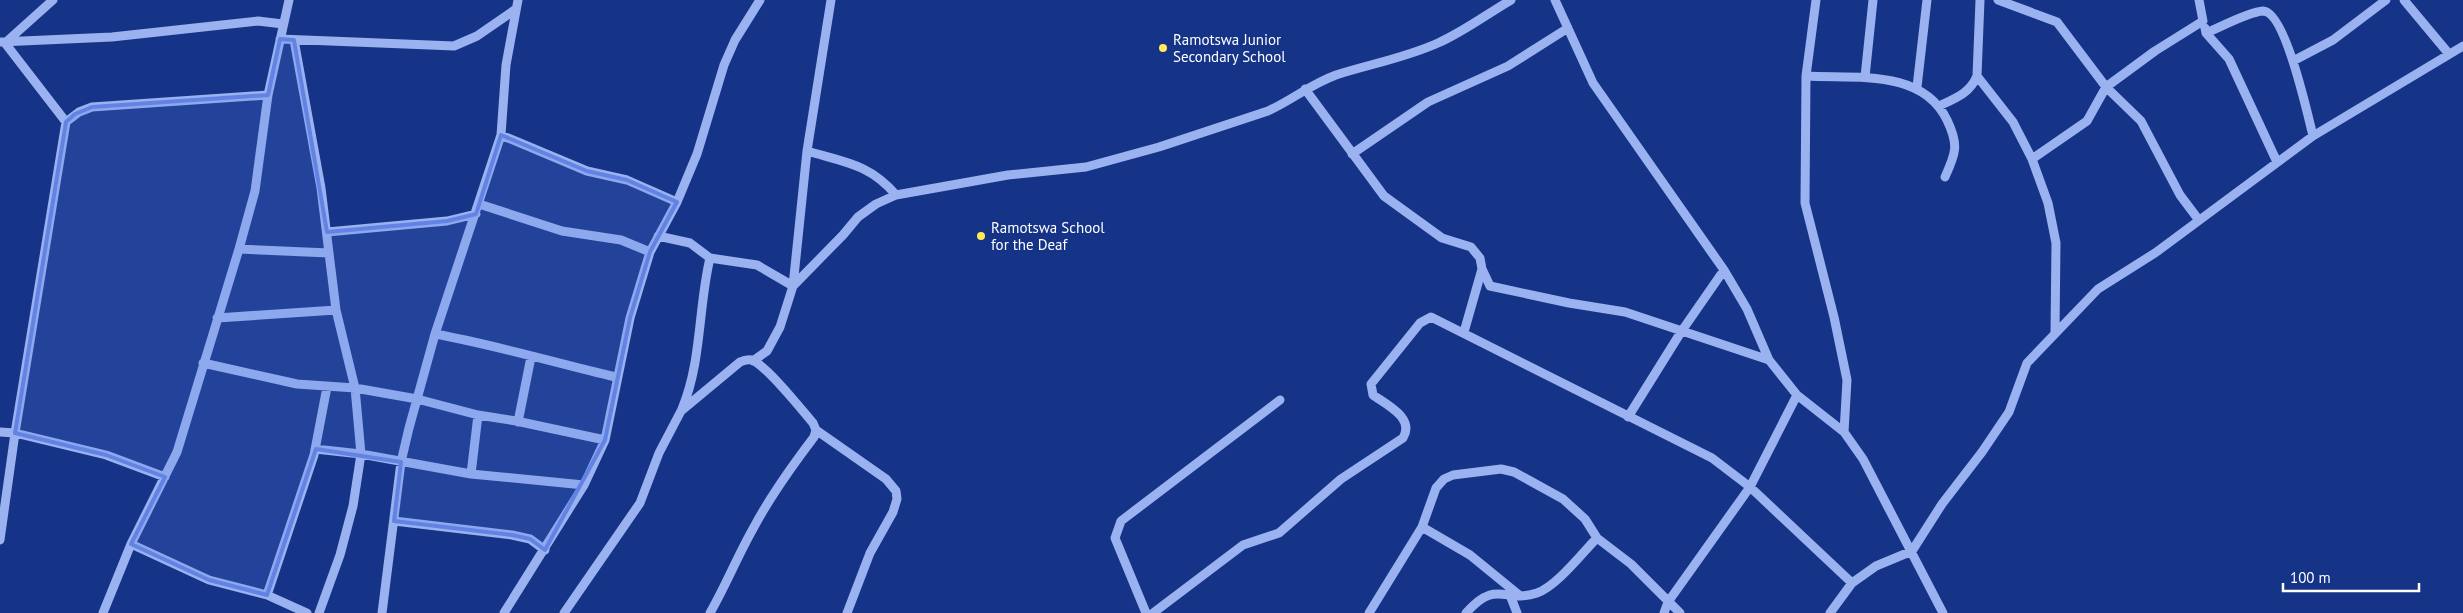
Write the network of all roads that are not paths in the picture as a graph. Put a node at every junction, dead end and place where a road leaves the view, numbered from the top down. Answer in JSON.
{"nodes":[{"id":1,"x":53,"y":0,"type":"edge"},
{"id":2,"x":289,"y":0,"type":"edge"},
{"id":3,"x":760,"y":0,"type":"edge"},
{"id":4,"x":831,"y":0,"type":"edge"},
{"id":5,"x":1510,"y":0,"type":"edge"},
{"id":6,"x":1555,"y":0,"type":"edge"},
{"id":7,"x":1816,"y":0,"type":"edge"},
{"id":8,"x":1873,"y":0,"type":"edge"},
{"id":9,"x":1927,"y":0,"type":"edge"},
{"id":10,"x":1980,"y":0,"type":"edge"},
{"id":11,"x":1998,"y":0,"type":"edge"},
{"id":12,"x":2199,"y":0,"type":"edge"},
{"id":13,"x":2386,"y":0,"type":"edge"},
{"id":14,"x":2404,"y":0,"type":"edge"},
{"id":15,"x":517,"y":4,"type":"edge"},
{"id":16,"x":2203,"y":21,"type":"junction"},
{"id":17,"x":283,"y":24,"type":"junction"},
{"id":18,"x":1568,"y":28,"type":"junction"},
{"id":19,"x":2206,"y":33,"type":"junction"},
{"id":20,"x":280,"y":39,"type":"junction"},
{"id":21,"x":294,"y":40,"type":"junction"},
{"id":22,"x":3,"y":43,"type":"edge"},
{"id":23,"x":2463,"y":46,"type":"edge"},
{"id":24,"x":2449,"y":54,"type":"junction"},
{"id":25,"x":2293,"y":61,"type":"junction"},
{"id":26,"x":1806,"y":76,"type":"junction"},
{"id":27,"x":1977,"y":76,"type":"junction"},
{"id":28,"x":1865,"y":77,"type":"junction"},
{"id":29,"x":1917,"y":87,"type":"junction"},
{"id":30,"x":2106,"y":87,"type":"junction"},
{"id":31,"x":1305,"y":89,"type":"junction"},
{"id":32,"x":268,"y":95,"type":"junction"},
{"id":33,"x":1939,"y":106,"type":"junction"},
{"id":34,"x":66,"y":122,"type":"junction"},
{"id":35,"x":501,"y":135,"type":"junction"},
{"id":36,"x":2313,"y":136,"type":"junction"},
{"id":37,"x":807,"y":151,"type":"junction"},
{"id":38,"x":1352,"y":154,"type":"junction"},
{"id":39,"x":2032,"y":160,"type":"junction"},
{"id":40,"x":2277,"y":162,"type":"junction"},
{"id":41,"x":1945,"y":177,"type":"dead end"},
{"id":42,"x":896,"y":195,"type":"junction"},
{"id":43,"x":676,"y":202,"type":"junction"},
{"id":44,"x":479,"y":204,"type":"junction"},
{"id":45,"x":476,"y":214,"type":"junction"},
{"id":46,"x":2198,"y":219,"type":"junction"},
{"id":47,"x":327,"y":232,"type":"junction"},
{"id":48,"x":658,"y":236,"type":"junction"},
{"id":49,"x":239,"y":249,"type":"junction"},
{"id":50,"x":650,"y":252,"type":"junction"},
{"id":51,"x":329,"y":253,"type":"junction"},
{"id":52,"x":710,"y":258,"type":"junction"},
{"id":53,"x":1482,"y":269,"type":"junction"},
{"id":54,"x":1724,"y":270,"type":"junction"},
{"id":55,"x":793,"y":286,"type":"junction"},
{"id":56,"x":336,"y":310,"type":"junction"},
{"id":57,"x":217,"y":318,"type":"junction"},
{"id":58,"x":1464,"y":332,"type":"junction"},
{"id":59,"x":1680,"y":332,"type":"junction"},
{"id":60,"x":2055,"y":332,"type":"junction"},
{"id":61,"x":435,"y":334,"type":"junction"},
{"id":62,"x":531,"y":357,"type":"junction"},
{"id":63,"x":1769,"y":360,"type":"junction"},
{"id":64,"x":753,"y":361,"type":"junction"},
{"id":65,"x":203,"y":363,"type":"junction"},
{"id":66,"x":616,"y":377,"type":"junction"},
{"id":67,"x":327,"y":387,"type":"junction"},
{"id":68,"x":355,"y":388,"type":"junction"},
{"id":69,"x":1798,"y":395,"type":"junction"},
{"id":70,"x":417,"y":399,"type":"junction"},
{"id":71,"x":1280,"y":400,"type":"dead end"},
{"id":72,"x":681,"y":411,"type":"junction"},
{"id":73,"x":478,"y":415,"type":"junction"},
{"id":74,"x":1628,"y":417,"type":"junction"},
{"id":75,"x":518,"y":422,"type":"junction"},
{"id":76,"x":816,"y":430,"type":"junction"},
{"id":77,"x":0,"y":432,"type":"edge"},
{"id":78,"x":1844,"y":432,"type":"junction"},
{"id":79,"x":15,"y":433,"type":"junction"},
{"id":80,"x":605,"y":440,"type":"junction"},
{"id":81,"x":315,"y":449,"type":"junction"},
{"id":82,"x":361,"y":454,"type":"junction"},
{"id":83,"x":401,"y":462,"type":"junction"},
{"id":84,"x":471,"y":474,"type":"junction"},
{"id":85,"x":165,"y":477,"type":"junction"},
{"id":86,"x":584,"y":485,"type":"junction"},
{"id":87,"x":1750,"y":487,"type":"junction"},
{"id":88,"x":394,"y":521,"type":"junction"},
{"id":89,"x":1422,"y":527,"type":"junction"},
{"id":90,"x":1597,"y":538,"type":"junction"},
{"id":91,"x":0,"y":540,"type":"edge"},
{"id":92,"x":131,"y":544,"type":"junction"},
{"id":93,"x":545,"y":550,"type":"junction"},
{"id":94,"x":1912,"y":551,"type":"junction"},
{"id":95,"x":1852,"y":583,"type":"junction"},
{"id":96,"x":267,"y":595,"type":"junction"},
{"id":97,"x":1515,"y":595,"type":"junction"},
{"id":98,"x":1668,"y":602,"type":"junction"},
{"id":99,"x":103,"y":613,"type":"edge"},
{"id":100,"x":307,"y":613,"type":"edge"},
{"id":101,"x":319,"y":613,"type":"edge"},
{"id":102,"x":382,"y":613,"type":"edge"},
{"id":103,"x":504,"y":613,"type":"edge"},
{"id":104,"x":564,"y":613,"type":"edge"},
{"id":105,"x":710,"y":613,"type":"edge"},
{"id":106,"x":847,"y":613,"type":"edge"},
{"id":107,"x":1146,"y":613,"type":"edge"},
{"id":108,"x":1153,"y":613,"type":"edge"},
{"id":109,"x":1369,"y":613,"type":"edge"},
{"id":110,"x":1466,"y":613,"type":"edge"},
{"id":111,"x":1517,"y":613,"type":"edge"},
{"id":112,"x":1664,"y":613,"type":"edge"},
{"id":113,"x":1680,"y":613,"type":"edge"},
{"id":114,"x":1830,"y":613,"type":"edge"},
{"id":115,"x":1943,"y":613,"type":"edge"}],
"edges":[{"from":1,"to":22,"type":"street"},
{"from":2,"to":17,"type":"street"},
{"from":3,"to":43,"type":"street"},
{"from":4,"to":37,"type":"street"},
{"from":5,"to":31,"type":"street"},
{"from":6,"to":18,"type":"street"},
{"from":7,"to":26,"type":"street"},
{"from":8,"to":28,"type":"street"},
{"from":9,"to":29,"type":"street"},
{"from":10,"to":27,"type":"street"},
{"from":11,"to":30,"type":"street"},
{"from":12,"to":16,"type":"street"},
{"from":13,"to":25,"type":"street"},
{"from":14,"to":24,"type":"street"},
{"from":15,"to":21,"type":"street"},
{"from":15,"to":35,"type":"street"},
{"from":16,"to":19,"type":"street"},
{"from":16,"to":30,"type":"street"},
{"from":17,"to":20,"type":"street"},
{"from":17,"to":22,"type":"street"},
{"from":18,"to":38,"type":"street"},
{"from":18,"to":54,"type":"street"},
{"from":19,"to":25,"type":"street"},
{"from":19,"to":40,"type":"street"},
{"from":20,"to":21,"type":"street"},
{"from":20,"to":32,"type":"street"},
{"from":21,"to":47,"type":"street"},
{"from":22,"to":34,"type":"street"},
{"from":23,"to":24,"type":"street"},
{"from":24,"to":36,"type":"street"},
{"from":25,"to":36,"type":"street"},
{"from":26,"to":28,"type":"street"},
{"from":26,"to":78,"type":"street"},
{"from":27,"to":33,"type":"street"},
{"from":27,"to":39,"type":"street"},
{"from":28,"to":29,"type":"street"},
{"from":29,"to":33,"type":"street"},
{"from":30,"to":39,"type":"street"},
{"from":30,"to":46,"type":"street"},
{"from":31,"to":38,"type":"street"},
{"from":31,"to":42,"type":"street"},
{"from":32,"to":34,"type":"street"},
{"from":32,"to":49,"type":"street"},
{"from":33,"to":41,"type":"street"},
{"from":34,"to":79,"type":"street"},
{"from":35,"to":43,"type":"street"},
{"from":35,"to":44,"type":"street"},
{"from":36,"to":40,"type":"street"},
{"from":37,"to":42,"type":"street"},
{"from":37,"to":55,"type":"street"},
{"from":38,"to":53,"type":"street"},
{"from":39,"to":60,"type":"street"},
{"from":40,"to":46,"type":"street"},
{"from":42,"to":55,"type":"street"},
{"from":43,"to":48,"type":"street"},
{"from":44,"to":45,"type":"street"},
{"from":44,"to":50,"type":"street"},
{"from":45,"to":47,"type":"street"},
{"from":45,"to":61,"type":"street"},
{"from":46,"to":60,"type":"street"},
{"from":47,"to":51,"type":"street"},
{"from":48,"to":50,"type":"street"},
{"from":48,"to":52,"type":"street"},
{"from":49,"to":51,"type":"street"},
{"from":49,"to":57,"type":"street"},
{"from":50,"to":66,"type":"street"},
{"from":51,"to":56,"type":"street"},
{"from":52,"to":55,"type":"street"},
{"from":52,"to":72,"type":"street"},
{"from":53,"to":58,"type":"street"},
{"from":53,"to":59,"type":"street"},
{"from":54,"to":59,"type":"street"},
{"from":54,"to":63,"type":"street"},
{"from":55,"to":64,"type":"street"},
{"from":56,"to":57,"type":"street"},
{"from":56,"to":68,"type":"street"},
{"from":57,"to":65,"type":"street"},
{"from":58,"to":74,"type":"street"},
{"from":58,"to":108,"type":"street"},
{"from":59,"to":63,"type":"street"},
{"from":59,"to":74,"type":"street"},
{"from":60,"to":94,"type":"street"},
{"from":61,"to":62,"type":"street"},
{"from":61,"to":70,"type":"street"},
{"from":62,"to":66,"type":"street"},
{"from":62,"to":75,"type":"street"},
{"from":63,"to":69,"type":"street"},
{"from":64,"to":72,"type":"street"},
{"from":64,"to":76,"type":"street"},
{"from":65,"to":67,"type":"street"},
{"from":65,"to":85,"type":"street"},
{"from":66,"to":80,"type":"street"},
{"from":67,"to":68,"type":"street"},
{"from":67,"to":81,"type":"street"},
{"from":68,"to":70,"type":"street"},
{"from":68,"to":82,"type":"street"},
{"from":69,"to":78,"type":"street"},
{"from":69,"to":87,"type":"street"},
{"from":70,"to":73,"type":"street"},
{"from":70,"to":83,"type":"street"},
{"from":71,"to":107,"type":"street"},
{"from":72,"to":104,"type":"street"},
{"from":73,"to":75,"type":"street"},
{"from":73,"to":84,"type":"street"},
{"from":74,"to":87,"type":"street"},
{"from":75,"to":80,"type":"street"},
{"from":76,"to":105,"type":"street"},
{"from":76,"to":106,"type":"street"},
{"from":77,"to":79,"type":"street"},
{"from":78,"to":94,"type":"street"},
{"from":79,"to":85,"type":"street"},
{"from":79,"to":91,"type":"street"},
{"from":80,"to":86,"type":"street"},
{"from":81,"to":82,"type":"street"},
{"from":81,"to":96,"type":"street"},
{"from":82,"to":83,"type":"street"},
{"from":82,"to":101,"type":"street"},
{"from":83,"to":84,"type":"street"},
{"from":83,"to":88,"type":"street"},
{"from":84,"to":86,"type":"street"},
{"from":85,"to":92,"type":"street"},
{"from":86,"to":93,"type":"street"},
{"from":87,"to":95,"type":"street"},
{"from":87,"to":98,"type":"street"},
{"from":88,"to":93,"type":"street"},
{"from":88,"to":102,"type":"street"},
{"from":89,"to":90,"type":"street"},
{"from":89,"to":97,"type":"street"},
{"from":89,"to":109,"type":"street"},
{"from":90,"to":97,"type":"street"},
{"from":90,"to":98,"type":"street"},
{"from":92,"to":96,"type":"street"},
{"from":92,"to":99,"type":"street"},
{"from":93,"to":103,"type":"street"},
{"from":94,"to":95,"type":"street"},
{"from":94,"to":115,"type":"street"},
{"from":95,"to":114,"type":"street"},
{"from":96,"to":100,"type":"street"},
{"from":97,"to":110,"type":"street"},
{"from":97,"to":111,"type":"street"},
{"from":98,"to":112,"type":"street"},
{"from":98,"to":113,"type":"street"}]}
